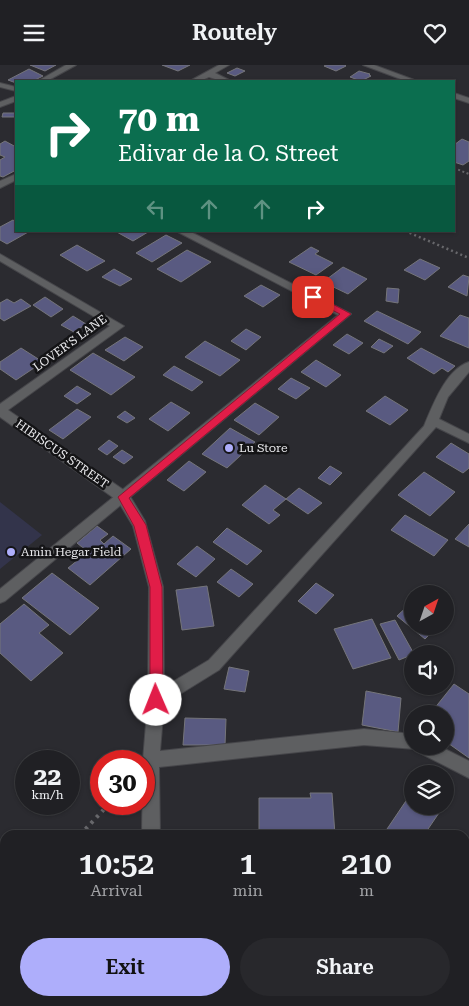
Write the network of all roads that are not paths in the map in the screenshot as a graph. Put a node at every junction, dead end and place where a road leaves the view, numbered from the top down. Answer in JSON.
{"nodes":[{"id":1,"x":72,"y":65,"type":"edge"},
{"id":2,"x":225,"y":65,"type":"edge"},
{"id":3,"x":367,"y":65,"type":"edge"},
{"id":4,"x":209,"y":74,"type":"junction"},
{"id":5,"x":44,"y":80,"type":"edge"},
{"id":6,"x":196,"y":80,"type":"edge"},
{"id":7,"x":224,"y":80,"type":"edge"},
{"id":8,"x":410,"y":80,"type":"edge"},
{"id":9,"x":0,"y":85,"type":"edge"},
{"id":10,"x":15,"y":89,"type":"edge"},
{"id":11,"x":455,"y":96,"type":"edge"},
{"id":12,"x":15,"y":98,"type":"edge"},
{"id":13,"x":469,"y":101,"type":"edge"},
{"id":14,"x":0,"y":105,"type":"edge"},
{"id":15,"x":15,"y":178,"type":"edge"},
{"id":16,"x":0,"y":185,"type":"edge"},
{"id":17,"x":183,"y":232,"type":"edge"},
{"id":18,"x":0,"y":257,"type":"edge"},
{"id":19,"x":469,"y":366,"type":"edge"},
{"id":20,"x":0,"y":411,"type":"edge"},
{"id":21,"x":434,"y":421,"type":"junction"},
{"id":22,"x":469,"y":439,"type":"edge"},
{"id":23,"x":123,"y":497,"type":"junction"},
{"id":24,"x":0,"y":597,"type":"edge"},
{"id":25,"x":156,"y":700,"type":"junction"},
{"id":26,"x":404,"y":741,"type":"edge"},
{"id":27,"x":151,"y":750,"type":"edge"},
{"id":28,"x":440,"y":755,"type":"edge"},
{"id":29,"x":155,"y":759,"type":"edge"},
{"id":30,"x":469,"y":770,"type":"edge"},
{"id":31,"x":151,"y":815,"type":"edge"},
{"id":32,"x":151,"y":830,"type":"edge"}],
"edges":[{"from":1,"to":5,"type":"street"},
{"from":2,"to":4,"type":"street"},
{"from":3,"to":8,"type":"street"},
{"from":4,"to":6,"type":"street"},
{"from":4,"to":7,"type":"street"},
{"from":9,"to":10,"type":"street"},
{"from":11,"to":13,"type":"street"},
{"from":12,"to":14,"type":"street"},
{"from":15,"to":16,"type":"street"},
{"from":17,"to":23,"type":"street"},
{"from":18,"to":20,"type":"street","name":"LOVER'S LANE"},
{"from":19,"to":21,"type":"street"},
{"from":20,"to":23,"type":"street","name":"HIBISCUS STREET"},
{"from":21,"to":22,"type":"street"},
{"from":21,"to":25,"type":"street"},
{"from":23,"to":24,"type":"street"},
{"from":23,"to":25,"type":"street"},
{"from":25,"to":27,"type":"street"},
{"from":26,"to":29,"type":"street"},
{"from":28,"to":30,"type":"street"},
{"from":31,"to":32,"type":"street"}]}
